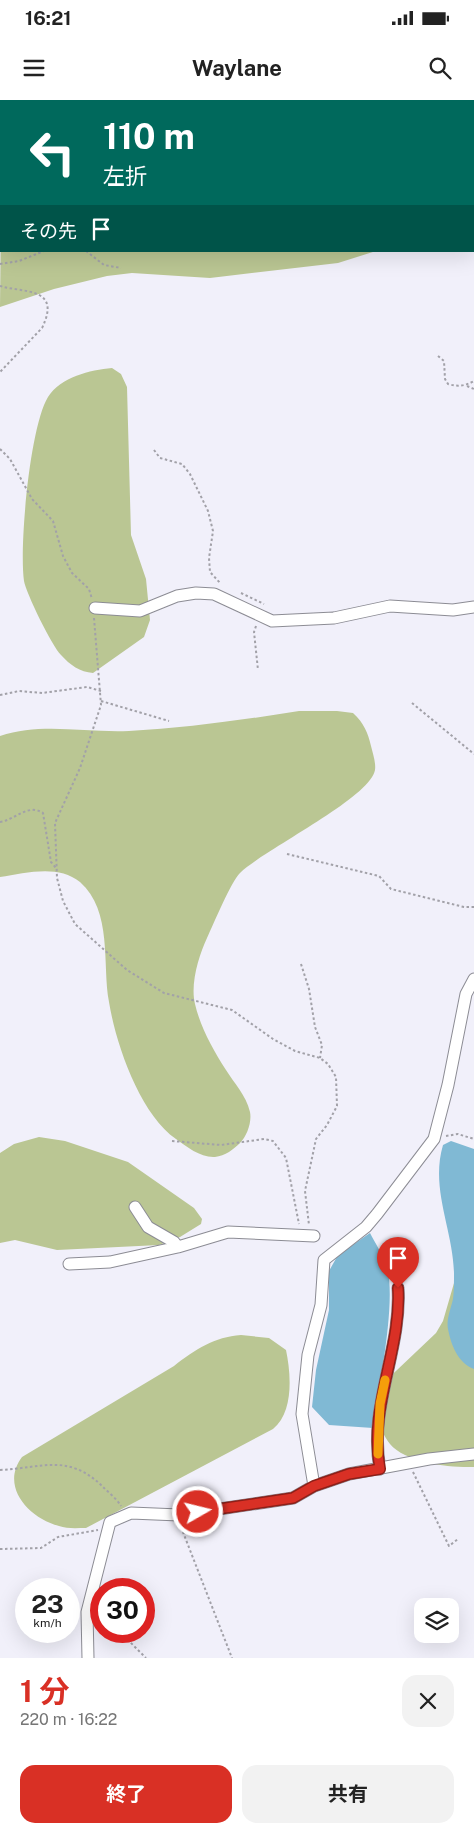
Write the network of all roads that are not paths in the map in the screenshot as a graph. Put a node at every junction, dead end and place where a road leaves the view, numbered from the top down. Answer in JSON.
{"nodes":[{"id":1,"x":474,"y":607,"type":"edge"},
{"id":2,"x":95,"y":608,"type":"road end"},
{"id":3,"x":474,"y":979,"type":"edge"},
{"id":4,"x":135,"y":1207,"type":"dead end"},
{"id":5,"x":308,"y":1236,"type":"road end"},
{"id":6,"x":178,"y":1247,"type":"junction"},
{"id":7,"x":69,"y":1264,"type":"dead end"},
{"id":8,"x":398,"y":1288,"type":"dead end"},
{"id":9,"x":474,"y":1454,"type":"edge"},
{"id":10,"x":380,"y":1469,"type":"junction"},
{"id":11,"x":314,"y":1486,"type":"junction"},
{"id":12,"x":88,"y":1658,"type":"edge"}],
"edges":[{"from":1,"to":2,"type":"street"},
{"from":3,"to":11,"type":"street"},
{"from":4,"to":6,"type":"street"},
{"from":5,"to":6,"type":"street"},
{"from":6,"to":7,"type":"street"},
{"from":8,"to":10,"type":"street"},
{"from":9,"to":10,"type":"street"},
{"from":10,"to":11,"type":"street"},
{"from":11,"to":12,"type":"street"}]}
